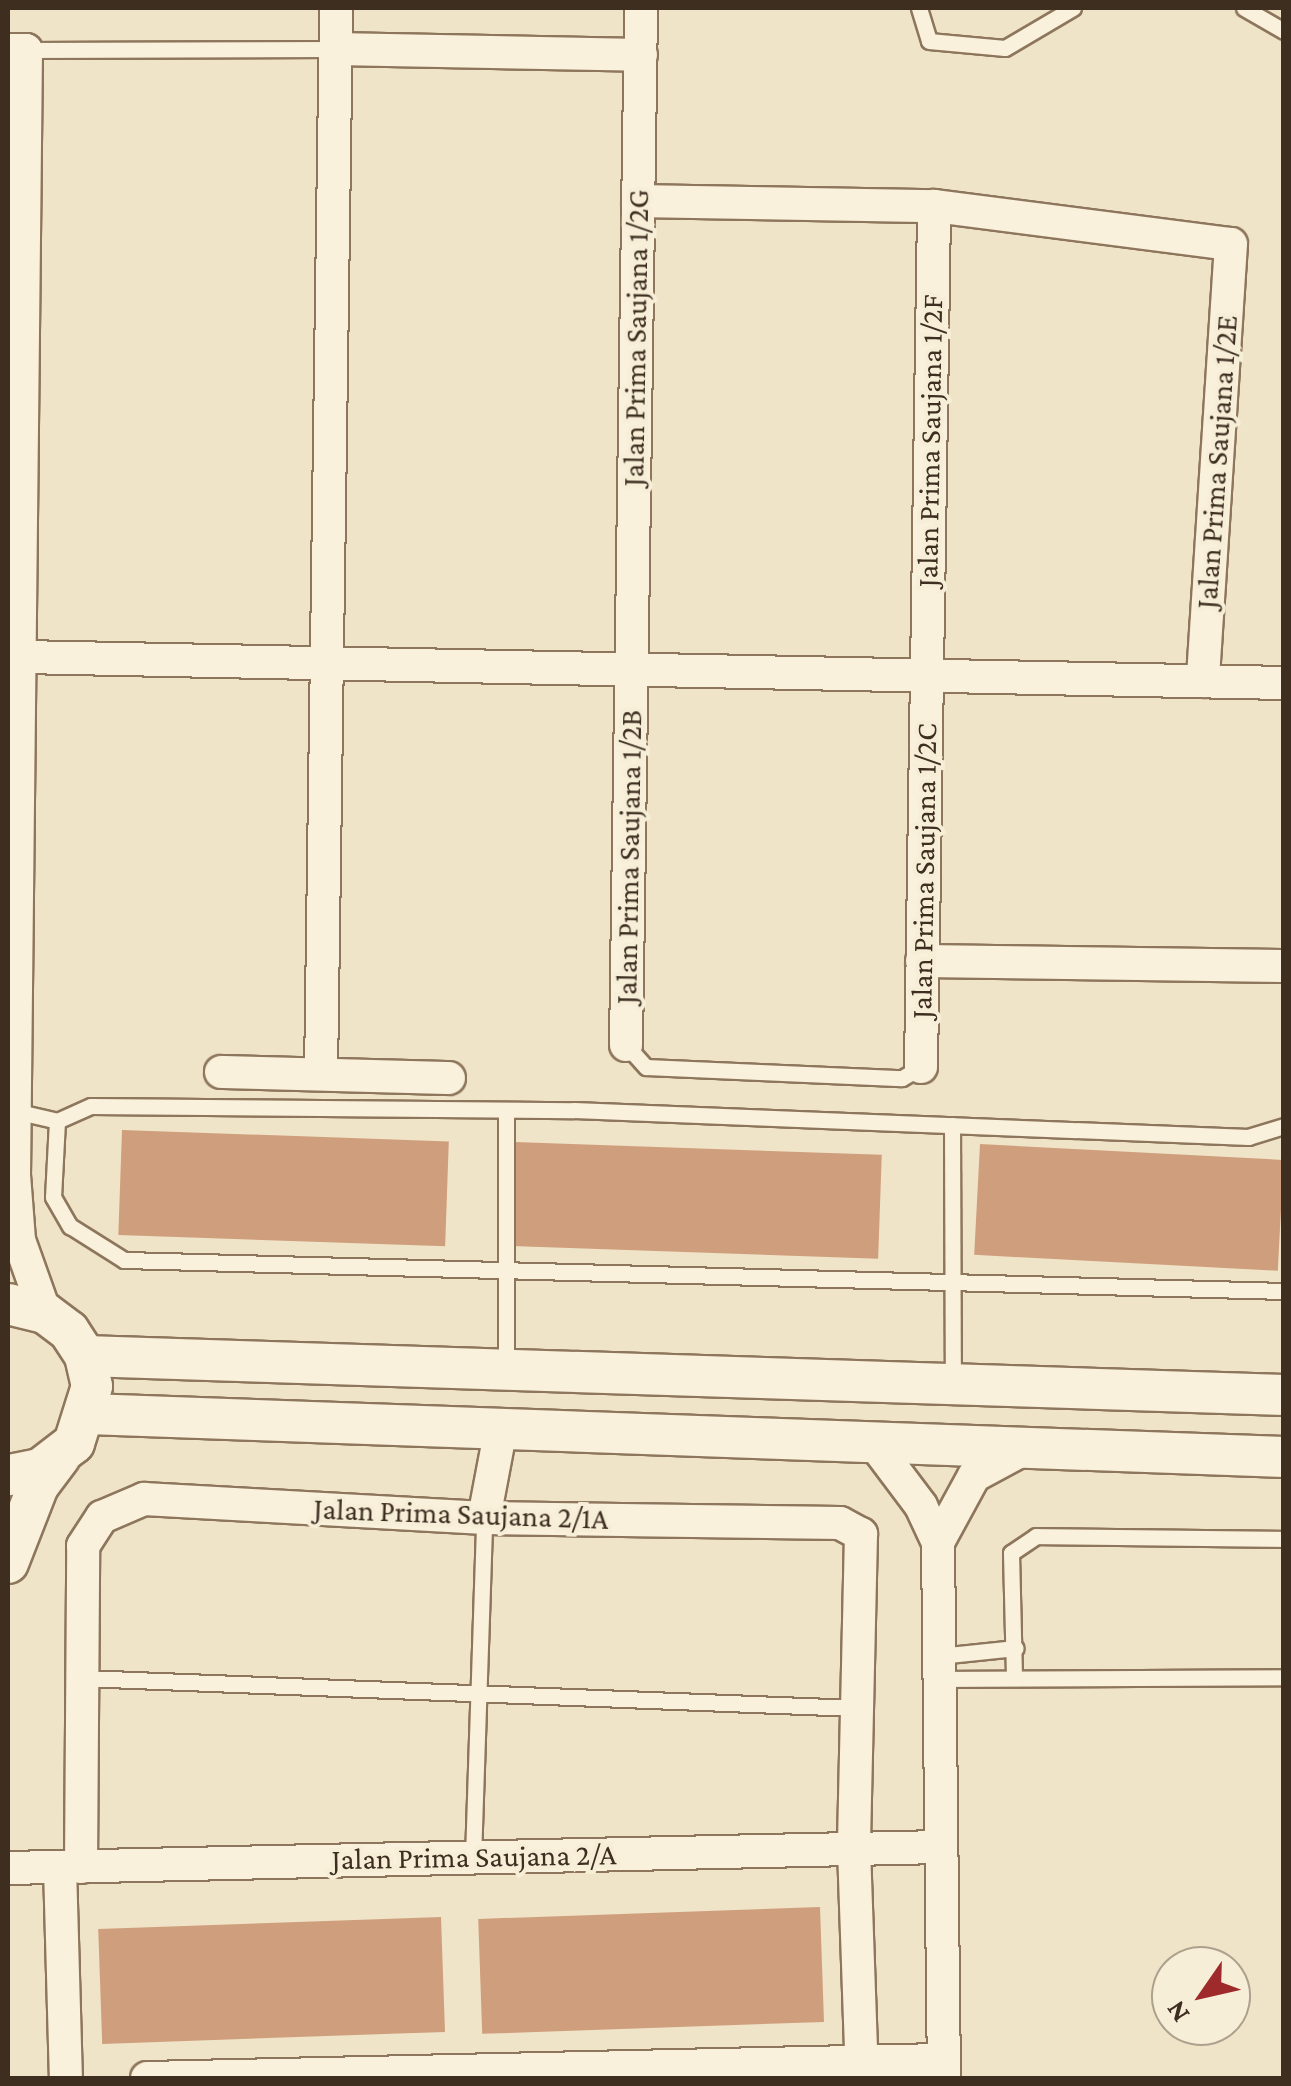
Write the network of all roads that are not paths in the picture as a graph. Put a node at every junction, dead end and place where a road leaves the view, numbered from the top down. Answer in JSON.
{"nodes":[{"id":1,"x":336,"y":8,"type":"edge"},
{"id":2,"x":641,"y":8,"type":"edge"},
{"id":3,"x":919,"y":8,"type":"edge"},
{"id":4,"x":1073,"y":8,"type":"edge"},
{"id":5,"x":1244,"y":8,"type":"edge"},
{"id":6,"x":1284,"y":31,"type":"edge"},
{"id":7,"x":335,"y":48,"type":"junction"},
{"id":8,"x":17,"y":50,"type":"edge"},
{"id":9,"x":640,"y":55,"type":"junction"},
{"id":10,"x":638,"y":202,"type":"junction"},
{"id":11,"x":934,"y":206,"type":"junction"},
{"id":12,"x":22,"y":656,"type":"junction"},
{"id":13,"x":326,"y":663,"type":"junction"},
{"id":14,"x":631,"y":669,"type":"junction"},
{"id":15,"x":927,"y":675,"type":"junction"},
{"id":16,"x":1204,"y":681,"type":"junction"},
{"id":17,"x":1284,"y":683,"type":"edge"},
{"id":18,"x":922,"y":961,"type":"junction"},
{"id":19,"x":1284,"y":966,"type":"edge"},
{"id":20,"x":626,"y":1045,"type":"joint"},
{"id":21,"x":922,"y":1067,"type":"joint"},
{"id":22,"x":221,"y":1072,"type":"dead end"},
{"id":23,"x":321,"y":1074,"type":"junction"},
{"id":24,"x":450,"y":1078,"type":"dead end"},
{"id":25,"x":19,"y":1112,"type":"junction"},
{"id":26,"x":506,"y":1112,"type":"junction"},
{"id":27,"x":57,"y":1121,"type":"junction"},
{"id":28,"x":952,"y":1126,"type":"junction"},
{"id":29,"x":1284,"y":1126,"type":"edge"},
{"id":30,"x":11,"y":1183,"type":"edge"},
{"id":31,"x":504,"y":1270,"type":"junction"},
{"id":32,"x":951,"y":1282,"type":"junction"},
{"id":33,"x":1284,"y":1290,"type":"edge"},
{"id":34,"x":26,"y":1308,"type":"edge"},
{"id":35,"x":85,"y":1356,"type":"junction"},
{"id":36,"x":506,"y":1369,"type":"junction"},
{"id":37,"x":953,"y":1384,"type":"junction"},
{"id":38,"x":1284,"y":1395,"type":"edge"},
{"id":39,"x":88,"y":1414,"type":"junction"},
{"id":40,"x":501,"y":1428,"type":"junction"},
{"id":41,"x":873,"y":1442,"type":"junction"},
{"id":42,"x":1027,"y":1447,"type":"junction"},
{"id":43,"x":1284,"y":1456,"type":"edge"},
{"id":44,"x":58,"y":1458,"type":"junction"},
{"id":45,"x":8,"y":1475,"type":"edge"},
{"id":46,"x":484,"y":1518,"type":"junction"},
{"id":47,"x":1284,"y":1539,"type":"edge"},
{"id":48,"x":938,"y":1542,"type":"junction"},
{"id":49,"x":8,"y":1563,"type":"edge"},
{"id":50,"x":1016,"y":1648,"type":"junction"},
{"id":51,"x":939,"y":1667,"type":"junction"},
{"id":52,"x":1014,"y":1676,"type":"junction"},
{"id":53,"x":1284,"y":1677,"type":"edge"},
{"id":54,"x":82,"y":1678,"type":"junction"},
{"id":55,"x":478,"y":1694,"type":"junction"},
{"id":56,"x":856,"y":1708,"type":"junction"},
{"id":57,"x":941,"y":1846,"type":"junction"},
{"id":58,"x":854,"y":1848,"type":"junction"},
{"id":59,"x":473,"y":1858,"type":"junction"},
{"id":60,"x":70,"y":1867,"type":"junction"},
{"id":61,"x":8,"y":1868,"type":"edge"},
{"id":62,"x":944,"y":2069,"type":"edge"},
{"id":63,"x":861,"y":2070,"type":"edge"},
{"id":64,"x":66,"y":2078,"type":"edge"},
{"id":65,"x":147,"y":2078,"type":"edge"}],
"edges":[{"from":1,"to":7,"type":"street"},
{"from":2,"to":9,"type":"street","name":"Jalan Prima Saujana 1/2G"},
{"from":3,"to":4,"type":"lane"},
{"from":5,"to":6,"type":"lane"},
{"from":7,"to":8,"type":"lane"},
{"from":7,"to":9,"type":"street"},
{"from":7,"to":13,"type":"street"},
{"from":8,"to":12,"type":"street"},
{"from":9,"to":10,"type":"street","name":"Jalan Prima Saujana 1/2G"},
{"from":10,"to":11,"type":"street"},
{"from":10,"to":14,"type":"street","name":"Jalan Prima Saujana 1/2G"},
{"from":11,"to":15,"type":"street","name":"Jalan Prima Saujana 1/2F"},
{"from":11,"to":16,"type":"street","name":"Jalan Prima Saujana 1/2E"},
{"from":12,"to":13,"type":"street"},
{"from":12,"to":25,"type":"street"},
{"from":13,"to":14,"type":"street"},
{"from":13,"to":23,"type":"street"},
{"from":14,"to":15,"type":"street"},
{"from":14,"to":20,"type":"street","name":"Jalan Prima Saujana 1/2B"},
{"from":15,"to":16,"type":"street"},
{"from":15,"to":18,"type":"street","name":"Jalan Prima Saujana 1/2C"},
{"from":16,"to":17,"type":"street"},
{"from":18,"to":19,"type":"street"},
{"from":18,"to":21,"type":"street","name":"Jalan Prima Saujana 1/2C"},
{"from":20,"to":21,"type":"lane"},
{"from":22,"to":23,"type":"street"},
{"from":23,"to":24,"type":"street"},
{"from":25,"to":27,"type":"lane"},
{"from":25,"to":30,"type":"street"},
{"from":26,"to":27,"type":"lane"},
{"from":26,"to":28,"type":"lane"},
{"from":26,"to":31,"type":"lane"},
{"from":27,"to":31,"type":"lane"},
{"from":28,"to":29,"type":"lane"},
{"from":28,"to":32,"type":"lane"},
{"from":30,"to":34,"type":"street"},
{"from":31,"to":32,"type":"lane"},
{"from":31,"to":36,"type":"lane"},
{"from":32,"to":33,"type":"lane"},
{"from":32,"to":37,"type":"lane"},
{"from":34,"to":35,"type":"street"},
{"from":35,"to":36,"type":"street"},
{"from":35,"to":39,"type":"street"},
{"from":36,"to":37,"type":"street"},
{"from":37,"to":38,"type":"street"},
{"from":39,"to":40,"type":"street"},
{"from":39,"to":44,"type":"street"},
{"from":40,"to":41,"type":"street"},
{"from":40,"to":46,"type":"street"},
{"from":41,"to":42,"type":"street"},
{"from":41,"to":48,"type":"street"},
{"from":42,"to":43,"type":"street"},
{"from":42,"to":48,"type":"street"},
{"from":44,"to":45,"type":"street"},
{"from":44,"to":49,"type":"street"},
{"from":46,"to":54,"type":"street","name":"Jalan Prima Saujana 2/1A"},
{"from":46,"to":55,"type":"lane"},
{"from":46,"to":56,"type":"street","name":"Jalan Prima Saujana 2/1A"},
{"from":47,"to":50,"type":"lane"},
{"from":48,"to":51,"type":"street"},
{"from":50,"to":51,"type":"lane"},
{"from":50,"to":52,"type":"lane"},
{"from":51,"to":52,"type":"lane"},
{"from":51,"to":57,"type":"street"},
{"from":52,"to":53,"type":"lane"},
{"from":54,"to":55,"type":"lane"},
{"from":54,"to":60,"type":"street","name":"Jalan Prima Saujana 2/1A"},
{"from":55,"to":56,"type":"lane"},
{"from":55,"to":59,"type":"lane"},
{"from":56,"to":58,"type":"street","name":"Jalan Prima Saujana 2/1A"},
{"from":57,"to":58,"type":"street","name":"Jalan Prima Saujana 2/A"},
{"from":57,"to":62,"type":"street"},
{"from":58,"to":59,"type":"street","name":"Jalan Prima Saujana 2/A"},
{"from":58,"to":63,"type":"street","name":"Jalan Prima Saujana 2/1A"},
{"from":59,"to":60,"type":"street","name":"Jalan Prima Saujana 2/A"},
{"from":60,"to":61,"type":"street","name":"Jalan Prima Saujana 2/A"},
{"from":60,"to":64,"type":"street","name":"Jalan Prima Saujana 2/1A"},
{"from":62,"to":63,"type":"street"},
{"from":63,"to":65,"type":"street"}]}
